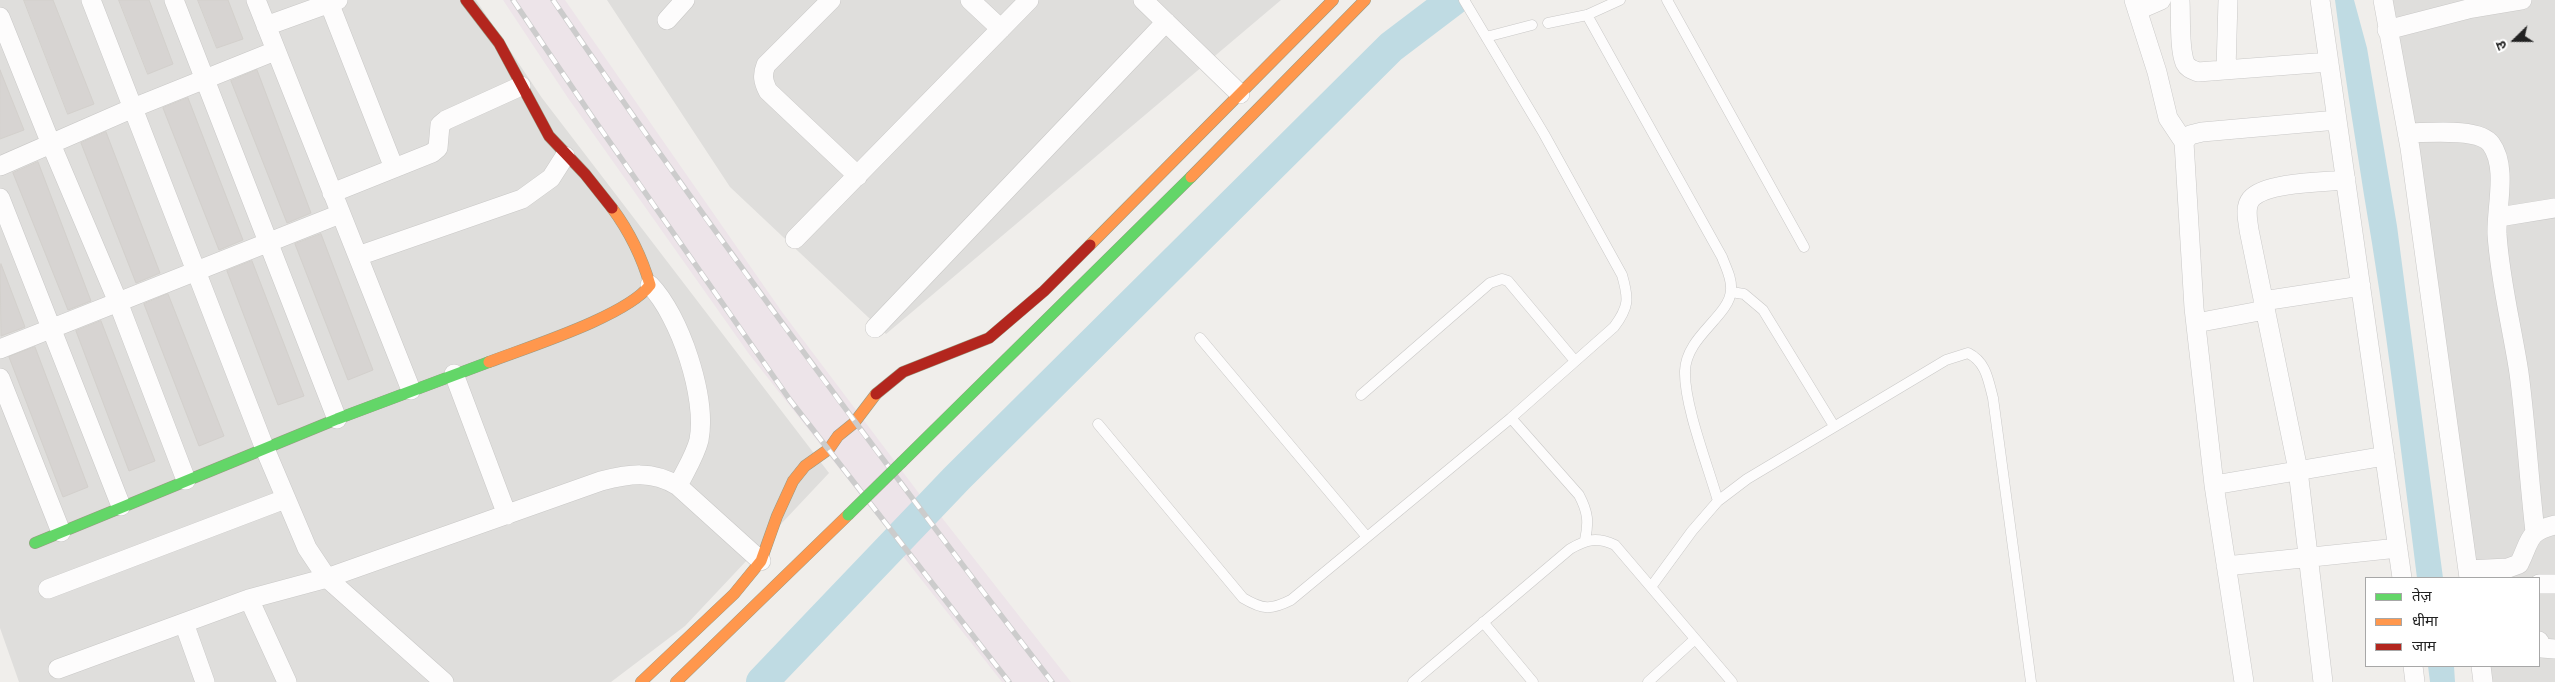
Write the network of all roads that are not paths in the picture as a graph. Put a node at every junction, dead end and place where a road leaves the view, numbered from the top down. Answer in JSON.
{"nodes":[{"id":1,"x":91,"y":0,"type":"edge"},
{"id":2,"x":174,"y":0,"type":"edge"},
{"id":3,"x":256,"y":0,"type":"edge"},
{"id":4,"x":466,"y":0,"type":"edge"},
{"id":5,"x":685,"y":0,"type":"edge"},
{"id":6,"x":831,"y":0,"type":"edge"},
{"id":7,"x":970,"y":0,"type":"edge"},
{"id":8,"x":1029,"y":0,"type":"edge"},
{"id":9,"x":1143,"y":0,"type":"edge"},
{"id":10,"x":1333,"y":0,"type":"edge"},
{"id":11,"x":1365,"y":0,"type":"edge"},
{"id":12,"x":1464,"y":0,"type":"edge"},
{"id":13,"x":1620,"y":0,"type":"edge"},
{"id":14,"x":1667,"y":0,"type":"edge"},
{"id":15,"x":2161,"y":0,"type":"edge"},
{"id":16,"x":2180,"y":0,"type":"edge"},
{"id":17,"x":2228,"y":0,"type":"edge"},
{"id":18,"x":2320,"y":0,"type":"edge"},
{"id":19,"x":2383,"y":0,"type":"edge"},
{"id":20,"x":2522,"y":0,"type":"edge"},
{"id":21,"x":332,"y":1,"type":"edge"},
{"id":22,"x":2136,"y":5,"type":"edge"},
{"id":23,"x":1587,"y":15,"type":"junction"},
{"id":24,"x":0,"y":17,"type":"edge"},
{"id":25,"x":667,"y":20,"type":"dead end"},
{"id":26,"x":1166,"y":22,"type":"junction"},
{"id":27,"x":1548,"y":23,"type":"dead end"},
{"id":28,"x":1532,"y":25,"type":"dead end"},
{"id":29,"x":266,"y":26,"type":"junction"},
{"id":30,"x":1001,"y":29,"type":"junction"},
{"id":31,"x":2388,"y":30,"type":"junction"},
{"id":32,"x":1486,"y":37,"type":"junction"},
{"id":33,"x":275,"y":51,"type":"junction"},
{"id":34,"x":2329,"y":62,"type":"junction"},
{"id":35,"x":2226,"y":70,"type":"junction"},
{"id":36,"x":205,"y":79,"type":"junction"},
{"id":37,"x":522,"y":86,"type":"junction"},
{"id":38,"x":1240,"y":94,"type":"junction"},
{"id":39,"x":133,"y":108,"type":"junction"},
{"id":40,"x":2337,"y":120,"type":"junction"},
{"id":41,"x":2407,"y":133,"type":"junction"},
{"id":42,"x":2184,"y":142,"type":"junction"},
{"id":43,"x":50,"y":144,"type":"junction"},
{"id":44,"x":565,"y":156,"type":"junction"},
{"id":45,"x":0,"y":166,"type":"edge"},
{"id":46,"x":394,"y":168,"type":"junction"},
{"id":47,"x":858,"y":176,"type":"junction"},
{"id":48,"x":2346,"y":180,"type":"junction"},
{"id":49,"x":332,"y":193,"type":"junction"},
{"id":50,"x":0,"y":198,"type":"edge"},
{"id":51,"x":2555,"y":208,"type":"edge"},
{"id":52,"x":340,"y":214,"type":"junction"},
{"id":53,"x":2499,"y":216,"type":"junction"},
{"id":54,"x":795,"y":238,"type":"dead end"},
{"id":55,"x":270,"y":242,"type":"junction"},
{"id":56,"x":1804,"y":247,"type":"dead end"},
{"id":57,"x":358,"y":256,"type":"junction"},
{"id":58,"x":197,"y":270,"type":"junction"},
{"id":59,"x":650,"y":285,"type":"junction"},
{"id":60,"x":2361,"y":286,"type":"junction"},
{"id":61,"x":1731,"y":292,"type":"junction"},
{"id":62,"x":118,"y":302,"type":"junction"},
{"id":63,"x":2264,"y":305,"type":"junction"},
{"id":64,"x":2196,"y":323,"type":"junction"},
{"id":65,"x":875,"y":328,"type":"dead end"},
{"id":66,"x":51,"y":330,"type":"junction"},
{"id":67,"x":1200,"y":338,"type":"dead end"},
{"id":68,"x":0,"y":349,"type":"edge"},
{"id":69,"x":1575,"y":361,"type":"junction"},
{"id":70,"x":454,"y":374,"type":"junction"},
{"id":71,"x":0,"y":378,"type":"edge"},
{"id":72,"x":411,"y":390,"type":"junction"},
{"id":73,"x":1361,"y":395,"type":"dead end"},
{"id":74,"x":1511,"y":418,"type":"junction"},
{"id":75,"x":337,"y":419,"type":"junction"},
{"id":76,"x":1098,"y":424,"type":"dead end"},
{"id":77,"x":1834,"y":426,"type":"junction"},
{"id":78,"x":265,"y":449,"type":"junction"},
{"id":79,"x":2385,"y":456,"type":"junction"},
{"id":80,"x":2298,"y":470,"type":"junction"},
{"id":81,"x":186,"y":480,"type":"junction"},
{"id":82,"x":2214,"y":485,"type":"junction"},
{"id":83,"x":678,"y":486,"type":"junction"},
{"id":84,"x":285,"y":499,"type":"junction"},
{"id":85,"x":1718,"y":501,"type":"junction"},
{"id":86,"x":121,"y":506,"type":"junction"},
{"id":87,"x":506,"y":515,"type":"junction"},
{"id":88,"x":2555,"y":525,"type":"edge"},
{"id":89,"x":61,"y":532,"type":"junction"},
{"id":90,"x":2535,"y":532,"type":"junction"},
{"id":91,"x":1367,"y":537,"type":"junction"},
{"id":92,"x":1585,"y":540,"type":"junction"},
{"id":93,"x":35,"y":543,"type":"dead end"},
{"id":94,"x":2398,"y":548,"type":"junction"},
{"id":95,"x":2310,"y":557,"type":"junction"},
{"id":96,"x":761,"y":561,"type":"junction"},
{"id":97,"x":2226,"y":566,"type":"junction"},
{"id":98,"x":2522,"y":571,"type":"edge"},
{"id":99,"x":2468,"y":574,"type":"edge"},
{"id":100,"x":2402,"y":577,"type":"edge"},
{"id":101,"x":327,"y":578,"type":"junction"},
{"id":102,"x":2540,"y":584,"type":"edge"},
{"id":103,"x":2555,"y":584,"type":"edge"},
{"id":104,"x":48,"y":588,"type":"dead end"},
{"id":105,"x":1651,"y":588,"type":"junction"},
{"id":106,"x":249,"y":599,"type":"junction"},
{"id":107,"x":1483,"y":622,"type":"junction"},
{"id":108,"x":184,"y":623,"type":"junction"},
{"id":109,"x":1696,"y":639,"type":"junction"},
{"id":110,"x":2540,"y":643,"type":"edge"},
{"id":111,"x":2555,"y":649,"type":"edge"},
{"id":112,"x":2413,"y":667,"type":"edge"},
{"id":113,"x":2481,"y":667,"type":"edge"},
{"id":114,"x":58,"y":669,"type":"dead end"},
{"id":115,"x":205,"y":682,"type":"edge"},
{"id":116,"x":287,"y":682,"type":"edge"},
{"id":117,"x":444,"y":682,"type":"edge"},
{"id":118,"x":641,"y":682,"type":"edge"},
{"id":119,"x":676,"y":682,"type":"edge"},
{"id":120,"x":1413,"y":682,"type":"edge"},
{"id":121,"x":1533,"y":682,"type":"edge"},
{"id":122,"x":1648,"y":682,"type":"edge"},
{"id":123,"x":1732,"y":682,"type":"edge"},
{"id":124,"x":2031,"y":682,"type":"edge"},
{"id":125,"x":2244,"y":682,"type":"edge"},
{"id":126,"x":2323,"y":682,"type":"edge"},
{"id":127,"x":2415,"y":682,"type":"edge"},
{"id":128,"x":2483,"y":682,"type":"edge"}],
"edges":[{"from":1,"to":39,"type":"street"},
{"from":2,"to":36,"type":"street"},
{"from":3,"to":29,"type":"street"},
{"from":4,"to":37,"type":"street"},
{"from":5,"to":25,"type":"street"},
{"from":6,"to":47,"type":"street"},
{"from":7,"to":30,"type":"street"},
{"from":8,"to":30,"type":"street"},
{"from":9,"to":26,"type":"street"},
{"from":10,"to":38,"type":"street"},
{"from":11,"to":119,"type":"street","bridge":true},
{"from":12,"to":32,"type":"lane"},
{"from":13,"to":23,"type":"lane"},
{"from":14,"to":56,"type":"lane"},
{"from":15,"to":22,"type":"street"},
{"from":16,"to":35,"type":"street"},
{"from":17,"to":35,"type":"street"},
{"from":18,"to":34,"type":"street"},
{"from":19,"to":31,"type":"street"},
{"from":20,"to":31,"type":"street"},
{"from":21,"to":29,"type":"street"},
{"from":21,"to":46,"type":"street"},
{"from":22,"to":42,"type":"street"},
{"from":23,"to":27,"type":"lane"},
{"from":23,"to":61,"type":"lane"},
{"from":24,"to":43,"type":"street"},
{"from":26,"to":38,"type":"street"},
{"from":26,"to":65,"type":"street"},
{"from":28,"to":32,"type":"lane"},
{"from":29,"to":33,"type":"street"},
{"from":30,"to":47,"type":"street"},
{"from":31,"to":41,"type":"street"},
{"from":32,"to":69,"type":"lane"},
{"from":33,"to":36,"type":"street"},
{"from":33,"to":49,"type":"street"},
{"from":34,"to":35,"type":"street"},
{"from":34,"to":40,"type":"street"},
{"from":36,"to":39,"type":"street"},
{"from":36,"to":55,"type":"street"},
{"from":37,"to":44,"type":"street"},
{"from":37,"to":46,"type":"street"},
{"from":38,"to":96,"type":"street"},
{"from":39,"to":43,"type":"street"},
{"from":39,"to":58,"type":"street"},
{"from":40,"to":42,"type":"street"},
{"from":40,"to":48,"type":"street"},
{"from":41,"to":53,"type":"street"},
{"from":41,"to":99,"type":"street"},
{"from":42,"to":64,"type":"street"},
{"from":43,"to":45,"type":"street"},
{"from":43,"to":62,"type":"street"},
{"from":44,"to":57,"type":"street"},
{"from":44,"to":59,"type":"street"},
{"from":46,"to":49,"type":"street"},
{"from":47,"to":54,"type":"street"},
{"from":48,"to":60,"type":"street"},
{"from":48,"to":63,"type":"street"},
{"from":49,"to":52,"type":"street"},
{"from":50,"to":66,"type":"street"},
{"from":51,"to":53,"type":"street"},
{"from":52,"to":55,"type":"street"},
{"from":52,"to":57,"type":"street"},
{"from":53,"to":90,"type":"street"},
{"from":55,"to":58,"type":"street"},
{"from":55,"to":75,"type":"street"},
{"from":57,"to":72,"type":"street"},
{"from":58,"to":62,"type":"street"},
{"from":58,"to":78,"type":"street"},
{"from":59,"to":70,"type":"street"},
{"from":59,"to":83,"type":"street"},
{"from":60,"to":63,"type":"street"},
{"from":60,"to":79,"type":"street"},
{"from":61,"to":77,"type":"lane"},
{"from":61,"to":85,"type":"lane"},
{"from":62,"to":66,"type":"street"},
{"from":62,"to":81,"type":"street"},
{"from":63,"to":64,"type":"street"},
{"from":63,"to":80,"type":"street"},
{"from":64,"to":82,"type":"street"},
{"from":66,"to":68,"type":"street"},
{"from":66,"to":86,"type":"street"},
{"from":67,"to":91,"type":"lane"},
{"from":69,"to":73,"type":"lane"},
{"from":69,"to":74,"type":"lane"},
{"from":70,"to":72,"type":"street"},
{"from":70,"to":87,"type":"street"},
{"from":71,"to":89,"type":"street"},
{"from":72,"to":75,"type":"street"},
{"from":74,"to":91,"type":"lane"},
{"from":74,"to":92,"type":"lane"},
{"from":75,"to":78,"type":"street"},
{"from":76,"to":91,"type":"lane"},
{"from":77,"to":85,"type":"lane"},
{"from":77,"to":124,"type":"lane"},
{"from":78,"to":81,"type":"street"},
{"from":78,"to":84,"type":"street"},
{"from":79,"to":80,"type":"street"},
{"from":79,"to":94,"type":"street"},
{"from":80,"to":82,"type":"street"},
{"from":80,"to":95,"type":"street"},
{"from":81,"to":86,"type":"street"},
{"from":82,"to":97,"type":"street"},
{"from":83,"to":87,"type":"street"},
{"from":83,"to":96,"type":"street"},
{"from":84,"to":101,"type":"street"},
{"from":84,"to":104,"type":"street"},
{"from":85,"to":105,"type":"lane"},
{"from":86,"to":89,"type":"street"},
{"from":87,"to":101,"type":"street"},
{"from":88,"to":90,"type":"street"},
{"from":89,"to":93,"type":"street"},
{"from":90,"to":98,"type":"street"},
{"from":92,"to":105,"type":"lane"},
{"from":92,"to":107,"type":"lane"},
{"from":94,"to":95,"type":"street"},
{"from":94,"to":100,"type":"street"},
{"from":95,"to":97,"type":"street"},
{"from":95,"to":126,"type":"street"},
{"from":96,"to":118,"type":"street"},
{"from":97,"to":125,"type":"street"},
{"from":98,"to":99,"type":"street"},
{"from":101,"to":106,"type":"street"},
{"from":101,"to":117,"type":"street"},
{"from":102,"to":103,"type":"street"},
{"from":105,"to":109,"type":"lane"},
{"from":106,"to":108,"type":"street"},
{"from":106,"to":116,"type":"street"},
{"from":107,"to":120,"type":"lane"},
{"from":107,"to":121,"type":"lane"},
{"from":108,"to":114,"type":"street"},
{"from":108,"to":115,"type":"street"},
{"from":109,"to":122,"type":"lane"},
{"from":109,"to":123,"type":"lane"},
{"from":110,"to":111,"type":"street"},
{"from":112,"to":127,"type":"street"},
{"from":113,"to":128,"type":"street"}]}
